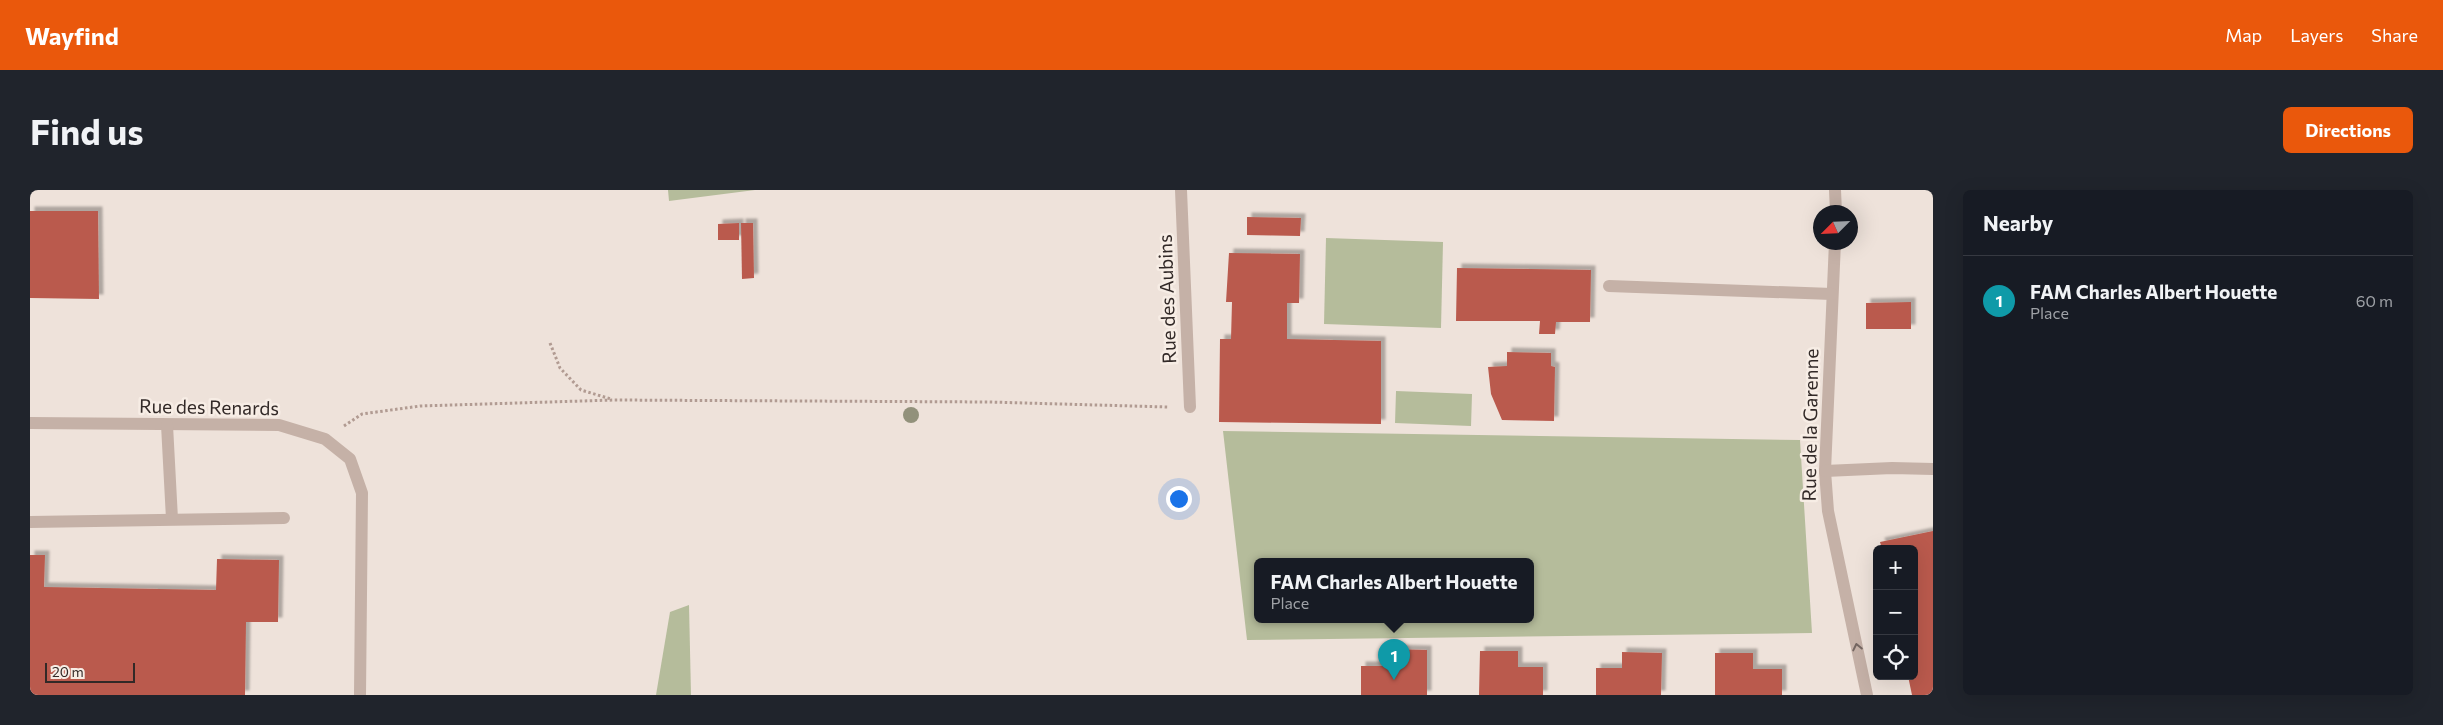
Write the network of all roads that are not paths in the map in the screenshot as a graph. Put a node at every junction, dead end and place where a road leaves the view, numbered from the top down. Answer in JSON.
{"nodes":[{"id":1,"x":1181,"y":190,"type":"edge"},
{"id":2,"x":1835,"y":190,"type":"edge"},
{"id":3,"x":1836,"y":205,"type":"edge"},
{"id":4,"x":1835,"y":250,"type":"edge"},
{"id":5,"x":1609,"y":286,"type":"dead end"},
{"id":6,"x":1832,"y":294,"type":"junction"},
{"id":7,"x":1190,"y":407,"type":"road end"},
{"id":8,"x":30,"y":424,"type":"edge"},
{"id":9,"x":167,"y":424,"type":"junction"},
{"id":10,"x":1933,"y":469,"type":"edge"},
{"id":11,"x":1825,"y":471,"type":"junction"},
{"id":12,"x":284,"y":518,"type":"dead end"},
{"id":13,"x":172,"y":519,"type":"junction"},
{"id":14,"x":30,"y":522,"type":"edge"},
{"id":15,"x":360,"y":695,"type":"edge"},
{"id":16,"x":1867,"y":695,"type":"edge"}],
"edges":[{"from":1,"to":7,"type":"street","name":"Rue des Aubins"},
{"from":2,"to":3,"type":"street"},
{"from":4,"to":6,"type":"street","name":"Rue de la Garenne"},
{"from":5,"to":6,"type":"street"},
{"from":6,"to":11,"type":"street","name":"Rue de la Garenne"},
{"from":8,"to":9,"type":"street","name":"Rue des Renards"},
{"from":9,"to":13,"type":"street"},
{"from":9,"to":15,"type":"street","name":"Rue des Renards"},
{"from":10,"to":11,"type":"street"},
{"from":16,"to":11,"type":"street","name":"Rue de la Garenne","one_way":true},
{"from":12,"to":13,"type":"street"},
{"from":13,"to":14,"type":"street"}]}
